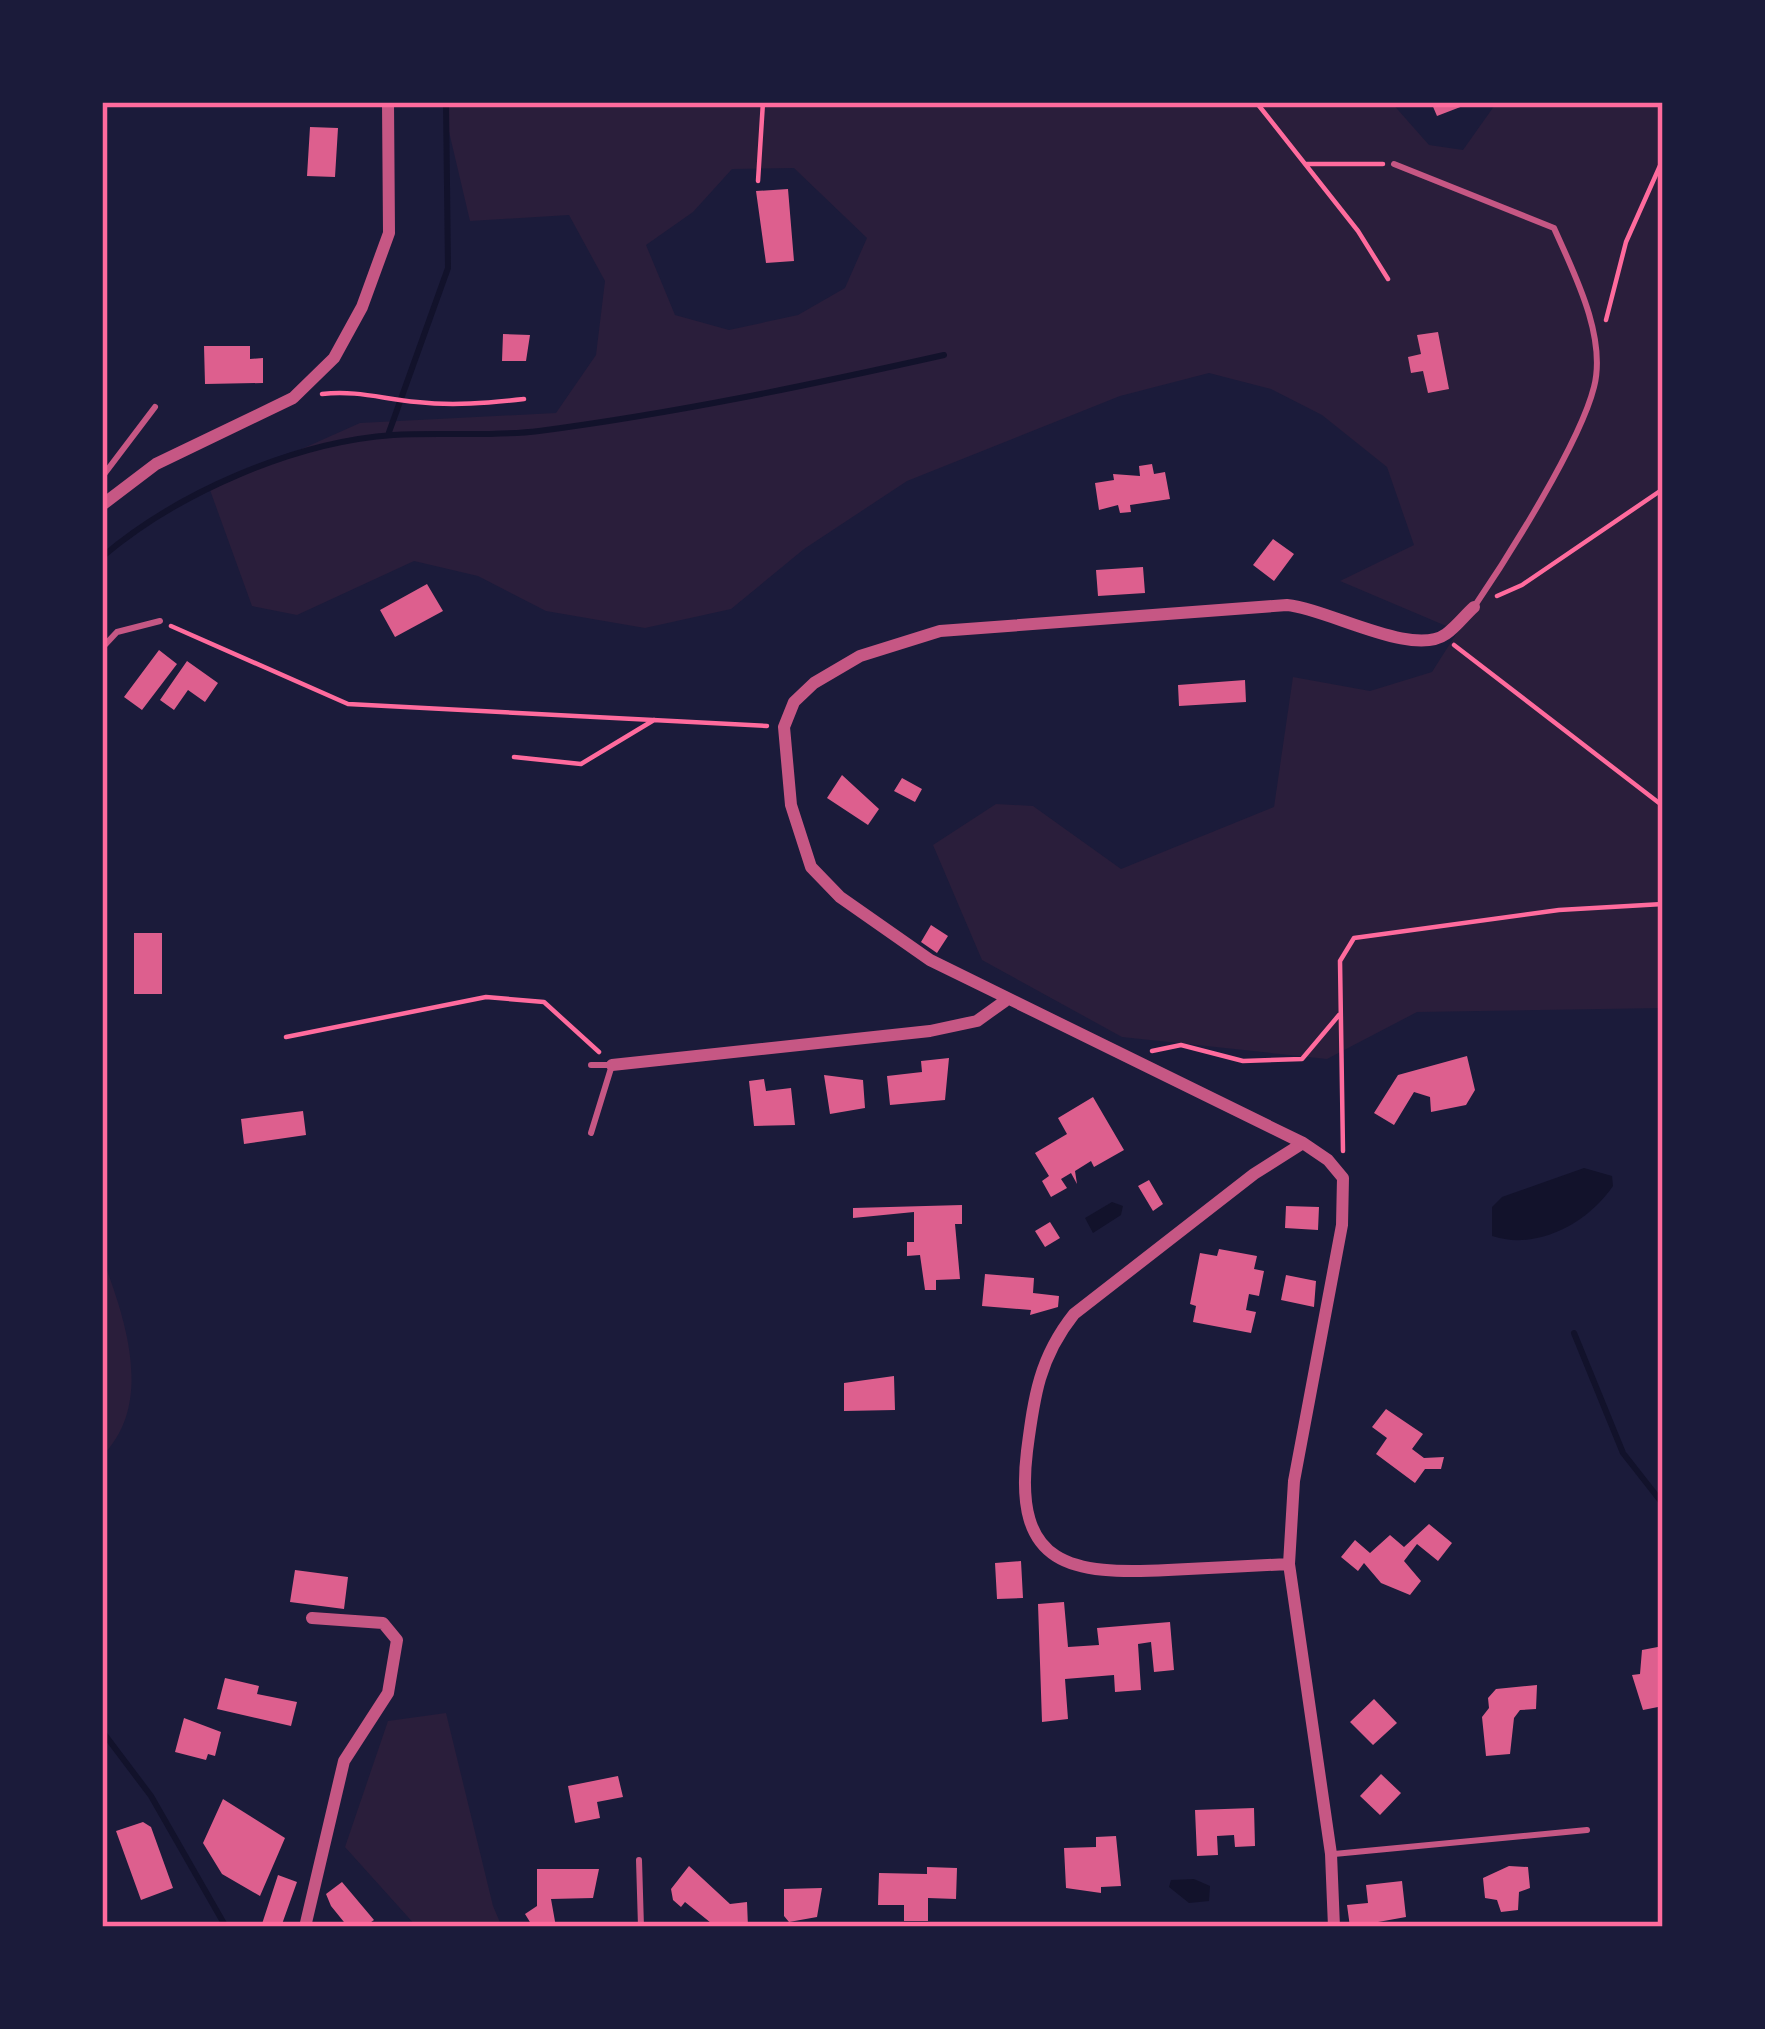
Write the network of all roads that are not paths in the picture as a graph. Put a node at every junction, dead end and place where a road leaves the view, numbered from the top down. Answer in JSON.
{"nodes":[{"id":1,"x":388,"y":102,"type":"edge"},
{"id":2,"x":1394,"y":164,"type":"road end"},
{"id":3,"x":155,"y":407,"type":"dead end"},
{"id":4,"x":102,"y":477,"type":"edge"},
{"id":5,"x":102,"y":505,"type":"edge"},
{"id":6,"x":1474,"y":607,"type":"joint"},
{"id":7,"x":160,"y":621,"type":"road end"},
{"id":8,"x":102,"y":648,"type":"edge"},
{"id":9,"x":1005,"y":1001,"type":"junction"},
{"id":10,"x":591,"y":1065,"type":"dead end"},
{"id":11,"x":612,"y":1065,"type":"junction"},
{"id":12,"x":591,"y":1133,"type":"dead end"},
{"id":13,"x":1303,"y":1144,"type":"junction"},
{"id":14,"x":1289,"y":1564,"type":"junction"},
{"id":15,"x":312,"y":1618,"type":"dead end"},
{"id":16,"x":1587,"y":1830,"type":"dead end"},
{"id":17,"x":1330,"y":1854,"type":"junction"},
{"id":18,"x":639,"y":1860,"type":"dead end"},
{"id":19,"x":305,"y":1927,"type":"edge"},
{"id":20,"x":641,"y":1927,"type":"edge"},
{"id":21,"x":1334,"y":1927,"type":"edge"}],
"edges":[{"from":1,"to":5,"type":"street"},
{"from":2,"to":6,"type":"lane"},
{"from":3,"to":4,"type":"lane"},
{"from":6,"to":9,"type":"street"},
{"from":7,"to":8,"type":"lane"},
{"from":9,"to":11,"type":"street"},
{"from":9,"to":13,"type":"street"},
{"from":10,"to":11,"type":"lane"},
{"from":11,"to":12,"type":"lane"},
{"from":13,"to":14,"type":"street"},
{"from":13,"to":14,"type":"street"},
{"from":14,"to":17,"type":"street"},
{"from":15,"to":19,"type":"street"},
{"from":16,"to":17,"type":"lane"},
{"from":17,"to":21,"type":"street"},
{"from":18,"to":20,"type":"lane"}]}
